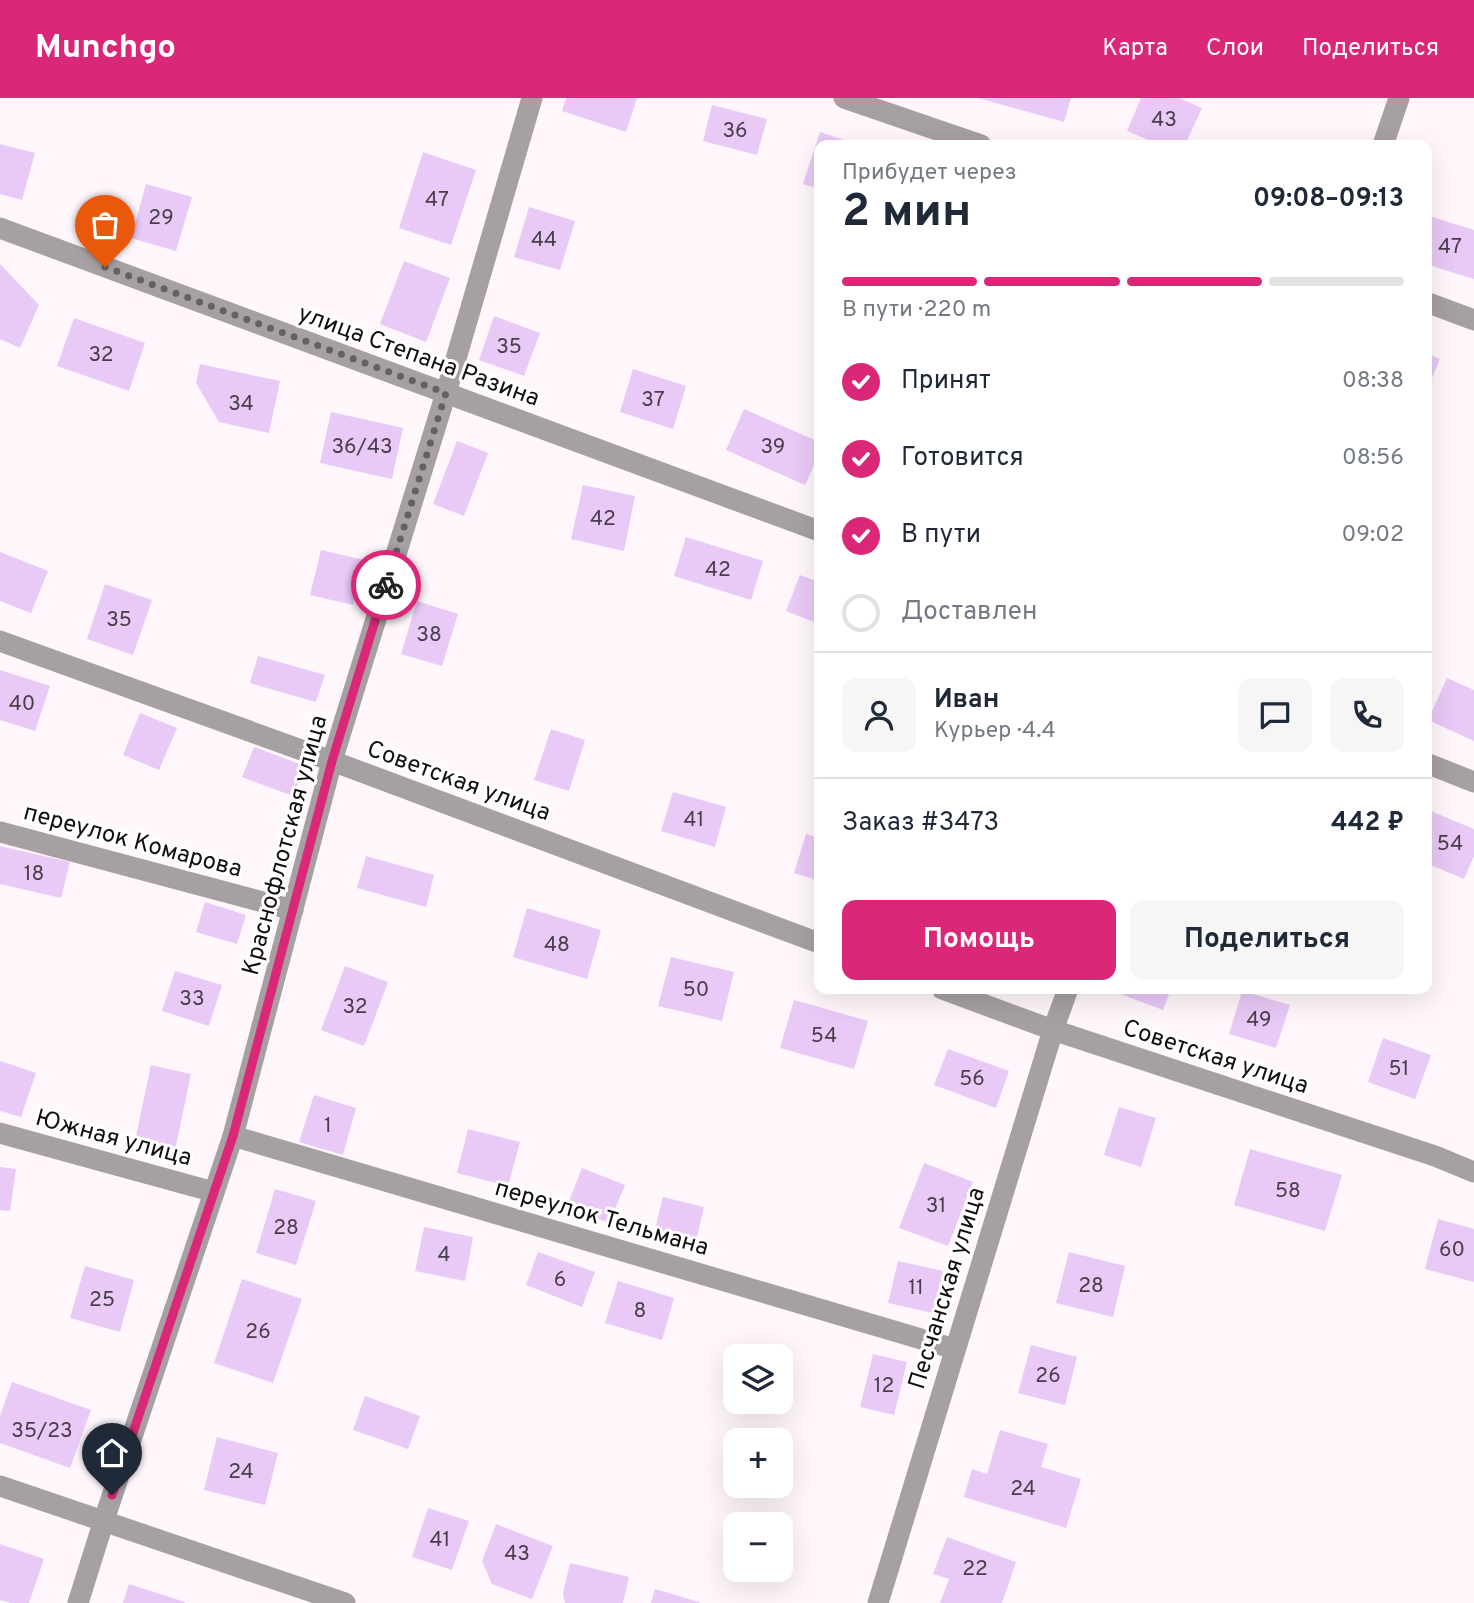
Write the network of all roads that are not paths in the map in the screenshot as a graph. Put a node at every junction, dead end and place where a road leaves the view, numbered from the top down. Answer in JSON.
{"nodes":[{"id":1,"x":533,"y":98,"type":"edge"},
{"id":2,"x":844,"y":98,"type":"edge"},
{"id":3,"x":1399,"y":98,"type":"edge"},
{"id":4,"x":966,"y":140,"type":"edge"},
{"id":5,"x":1385,"y":140,"type":"edge"},
{"id":6,"x":0,"y":228,"type":"edge"},
{"id":7,"x":1432,"y":304,"type":"edge"},
{"id":8,"x":1474,"y":320,"type":"edge"},
{"id":9,"x":446,"y":393,"type":"junction"},
{"id":10,"x":814,"y":529,"type":"edge"},
{"id":11,"x":0,"y":641,"type":"edge"},
{"id":12,"x":332,"y":761,"type":"junction"},
{"id":13,"x":1432,"y":765,"type":"edge"},
{"id":14,"x":1474,"y":782,"type":"edge"},
{"id":15,"x":0,"y":832,"type":"edge"},
{"id":16,"x":293,"y":910,"type":"junction"},
{"id":17,"x":814,"y":941,"type":"edge"},
{"id":18,"x":955,"y":994,"type":"edge"},
{"id":19,"x":1066,"y":994,"type":"edge"},
{"id":20,"x":1052,"y":1030,"type":"junction"},
{"id":21,"x":0,"y":1133,"type":"edge"},
{"id":22,"x":233,"y":1136,"type":"junction"},
{"id":23,"x":1474,"y":1172,"type":"edge"},
{"id":24,"x":214,"y":1192,"type":"junction"},
{"id":25,"x":955,"y":1349,"type":"junction"},
{"id":26,"x":0,"y":1486,"type":"edge"},
{"id":27,"x":104,"y":1520,"type":"junction"},
{"id":28,"x":78,"y":1603,"type":"edge"},
{"id":29,"x":345,"y":1603,"type":"edge"},
{"id":30,"x":878,"y":1603,"type":"edge"}],
"edges":[{"from":1,"to":9,"type":"street","name":"Краснофлотская улица"},
{"from":2,"to":4,"type":"street"},
{"from":3,"to":5,"type":"street"},
{"from":6,"to":9,"type":"street","name":"улица Степана Разина"},
{"from":7,"to":8,"type":"street"},
{"from":9,"to":10,"type":"street","name":"улица Степана Разина"},
{"from":9,"to":12,"type":"street","name":"Краснофлотская улица"},
{"from":11,"to":12,"type":"street","name":"Советская улица"},
{"from":12,"to":16,"type":"street","name":"Краснофлотская улица"},
{"from":12,"to":17,"type":"street","name":"Советская улица"},
{"from":13,"to":14,"type":"street"},
{"from":15,"to":16,"type":"street","name":"переулок Комарова"},
{"from":16,"to":22,"type":"street","name":"Краснофлотская улица"},
{"from":18,"to":20,"type":"street","name":"Советская улица"},
{"from":19,"to":20,"type":"street","name":"Песчанская улица"},
{"from":20,"to":23,"type":"street","name":"Советская улица"},
{"from":20,"to":25,"type":"street","name":"Песчанская улица"},
{"from":21,"to":24,"type":"street","name":"Южная улица"},
{"from":22,"to":24,"type":"street","name":"Краснофлотская улица"},
{"from":22,"to":25,"type":"street","name":"переулок Тельмана"},
{"from":24,"to":27,"type":"street","name":"Краснофлотская улица"},
{"from":25,"to":30,"type":"street","name":"Песчанская улица"},
{"from":26,"to":27,"type":"street"},
{"from":27,"to":28,"type":"street","name":"Краснофлотская улица"},
{"from":27,"to":29,"type":"street"}]}
